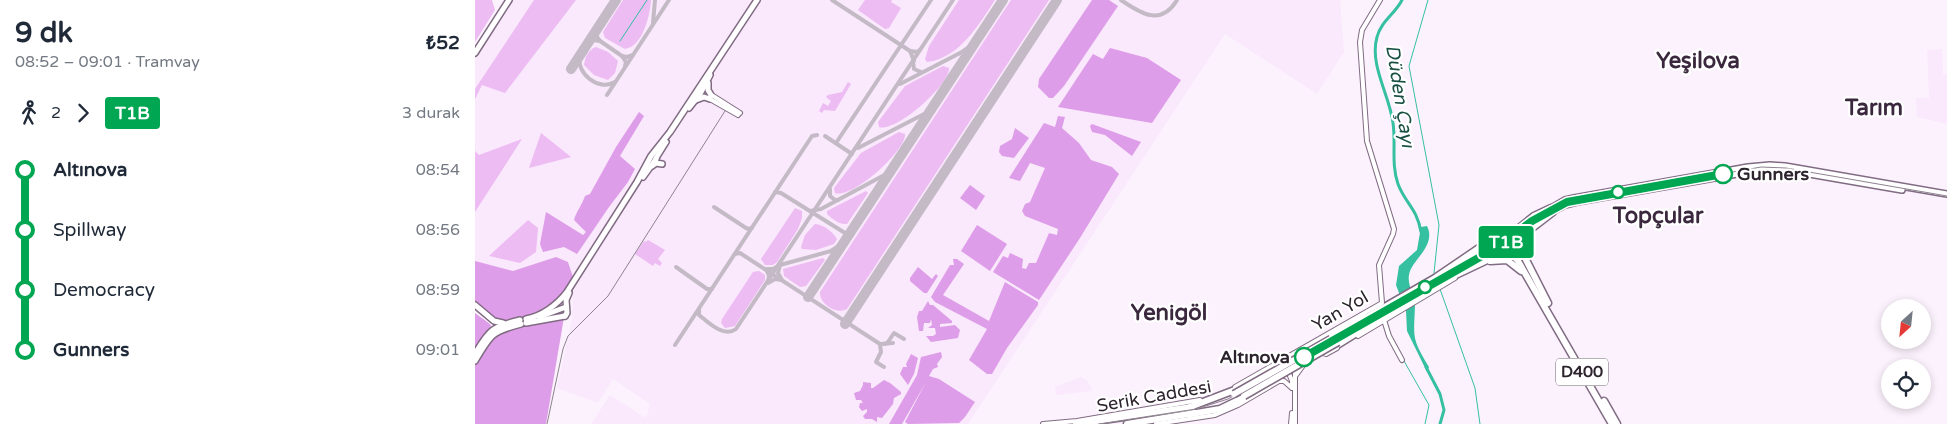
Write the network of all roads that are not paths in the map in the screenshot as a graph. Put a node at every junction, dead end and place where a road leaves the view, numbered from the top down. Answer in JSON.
{"nodes":[{"id":1,"x":505,"y":0,"type":"edge"},
{"id":2,"x":509,"y":0,"type":"edge"},
{"id":3,"x":758,"y":0,"type":"edge"},
{"id":4,"x":1380,"y":0,"type":"edge"},
{"id":5,"x":475,"y":48,"type":"edge"},
{"id":6,"x":475,"y":53,"type":"edge"},
{"id":7,"x":710,"y":75,"type":"junction"},
{"id":8,"x":700,"y":91,"type":"junction"},
{"id":9,"x":711,"y":97,"type":"junction"},
{"id":10,"x":694,"y":101,"type":"junction"},
{"id":11,"x":739,"y":114,"type":"dead end"},
{"id":12,"x":662,"y":148,"type":"junction"},
{"id":13,"x":654,"y":158,"type":"junction"},
{"id":14,"x":648,"y":170,"type":"junction"},
{"id":15,"x":1947,"y":196,"type":"edge"},
{"id":16,"x":1552,"y":210,"type":"junction"},
{"id":17,"x":1497,"y":238,"type":"junction"},
{"id":18,"x":1513,"y":239,"type":"junction"},
{"id":19,"x":1501,"y":250,"type":"junction"},
{"id":20,"x":1486,"y":262,"type":"junction"},
{"id":21,"x":1440,"y":282,"type":"junction"},
{"id":22,"x":565,"y":295,"type":"junction"},
{"id":23,"x":475,"y":307,"type":"edge"},
{"id":24,"x":564,"y":311,"type":"junction"},
{"id":25,"x":1372,"y":312,"type":"junction"},
{"id":26,"x":1387,"y":317,"type":"junction"},
{"id":27,"x":1365,"y":318,"type":"junction"},
{"id":28,"x":1553,"y":320,"type":"junction"},
{"id":29,"x":525,"y":321,"type":"junction"},
{"id":30,"x":493,"y":323,"type":"junction"},
{"id":31,"x":505,"y":323,"type":"junction"},
{"id":32,"x":1559,"y":325,"type":"junction"},
{"id":33,"x":490,"y":331,"type":"junction"},
{"id":34,"x":1336,"y":331,"type":"junction"},
{"id":35,"x":1329,"y":339,"type":"junction"},
{"id":36,"x":475,"y":354,"type":"edge"},
{"id":37,"x":1287,"y":360,"type":"junction"},
{"id":38,"x":1402,"y":360,"type":"dead end"},
{"id":39,"x":475,"y":361,"type":"edge"},
{"id":40,"x":1304,"y":364,"type":"junction"},
{"id":41,"x":1296,"y":369,"type":"junction"},
{"id":42,"x":1292,"y":376,"type":"junction"},
{"id":43,"x":1287,"y":383,"type":"junction"},
{"id":44,"x":1292,"y":388,"type":"junction"},
{"id":45,"x":1263,"y":389,"type":"junction"},
{"id":46,"x":1190,"y":410,"type":"junction"},
{"id":47,"x":1225,"y":411,"type":"junction"},
{"id":48,"x":1210,"y":412,"type":"junction"},
{"id":49,"x":1137,"y":413,"type":"junction"},
{"id":50,"x":1141,"y":423,"type":"edge"},
{"id":51,"x":1043,"y":424,"type":"edge"},
{"id":52,"x":1076,"y":424,"type":"edge"},
{"id":53,"x":1131,"y":424,"type":"edge"},
{"id":54,"x":1156,"y":424,"type":"edge"},
{"id":55,"x":1292,"y":424,"type":"edge"},
{"id":56,"x":1613,"y":424,"type":"edge"}],
"edges":[{"from":1,"to":5,"type":"main road"},
{"from":2,"to":6,"type":"main road"},
{"from":3,"to":7,"type":"main road"},
{"from":3,"to":8,"type":"main road"},
{"from":4,"to":25,"type":"street","name":"Yan Yol"},
{"from":7,"to":8,"type":"main road"},
{"from":7,"to":9,"type":"main road"},
{"from":8,"to":9,"type":"street"},
{"from":8,"to":10,"type":"main road"},
{"from":8,"to":13,"type":"main road"},
{"from":9,"to":10,"type":"main road"},
{"from":9,"to":11,"type":"street"},
{"from":10,"to":12,"type":"main road"},
{"from":12,"to":13,"type":"main road"},
{"from":12,"to":14,"type":"main road"},
{"from":13,"to":14,"type":"main road"},
{"from":13,"to":22,"type":"main road"},
{"from":14,"to":24,"type":"main road"},
{"from":15,"to":16,"type":"main road"},
{"from":16,"to":18,"type":"highway"},
{"from":16,"to":18,"type":"highway"},
{"from":17,"to":18,"type":"highway"},
{"from":17,"to":19,"type":"highway"},
{"from":17,"to":21,"type":"highway","number":"D400"},
{"from":18,"to":19,"type":"highway"},
{"from":18,"to":32,"type":"highway","number":"D400"},
{"from":19,"to":20,"type":"highway","number":"D400"},
{"from":19,"to":21,"type":"main road"},
{"from":19,"to":28,"type":"highway"},
{"from":20,"to":21,"type":"highway","number":"D400"},
{"from":20,"to":28,"type":"highway","number":"D400"},
{"from":21,"to":25,"type":"highway","name":"Serik Caddesi","number":"D400"},
{"from":21,"to":26,"type":"highway","name":"Serik Caddesi","number":"D400"},
{"from":21,"to":32,"type":"highway","bridge":true},
{"from":22,"to":24,"type":"main road"},
{"from":22,"to":29,"type":"main road"},
{"from":23,"to":30,"type":"main road"},
{"from":23,"to":30,"type":"main road"},
{"from":24,"to":29,"type":"main road"},
{"from":25,"to":27,"type":"highway","name":"Serik Caddesi","number":"D400"},
{"from":25,"to":34,"type":"street","name":"Yan Yol"},
{"from":26,"to":35,"type":"highway","name":"Serik Caddesi","number":"D400"},
{"from":26,"to":38,"type":"street"},
{"from":26,"to":40,"type":"highway"},
{"from":27,"to":34,"type":"highway"},
{"from":27,"to":35,"type":"highway","name":"Serik Caddesi","number":"D400"},
{"from":28,"to":56,"type":"highway","number":"D400"},
{"from":29,"to":31,"type":"main road"},
{"from":29,"to":39,"type":"main road"},
{"from":30,"to":31,"type":"main road"},
{"from":30,"to":33,"type":"main road"},
{"from":31,"to":33,"type":"main road"},
{"from":32,"to":56,"type":"highway","number":"D400"},
{"from":33,"to":36,"type":"main road"},
{"from":34,"to":35,"type":"highway"},
{"from":35,"to":37,"type":"highway"},
{"from":35,"to":46,"type":"highway","name":"Serik Caddesi","number":"D400","bridge":true},
{"from":35,"to":46,"type":"highway","name":"Serik Caddesi","number":"D400","bridge":true},
{"from":37,"to":41,"type":"street"},
{"from":37,"to":42,"type":"street"},
{"from":37,"to":46,"type":"highway"},
{"from":37,"to":49,"type":"street"},
{"from":40,"to":41,"type":"highway"},
{"from":40,"to":42,"type":"street"},
{"from":41,"to":42,"type":"highway"},
{"from":42,"to":43,"type":"street"},
{"from":42,"to":44,"type":"street"},
{"from":42,"to":45,"type":"highway"},
{"from":42,"to":55,"type":"street"},
{"from":43,"to":44,"type":"street"},
{"from":43,"to":45,"type":"street"},
{"from":44,"to":55,"type":"street"},
{"from":45,"to":47,"type":"street"},
{"from":45,"to":48,"type":"highway"},
{"from":46,"to":48,"type":"highway"},
{"from":46,"to":49,"type":"highway","name":"Serik Caddesi","number":"D400"},
{"from":46,"to":50,"type":"highway","name":"Serik Caddesi","number":"D400"},
{"from":47,"to":48,"type":"street"},
{"from":47,"to":54,"type":"street"},
{"from":49,"to":51,"type":"street"},
{"from":49,"to":52,"type":"highway","name":"Serik Caddesi","number":"D400"},
{"from":50,"to":53,"type":"highway","name":"Serik Caddesi","number":"D400"}]}
